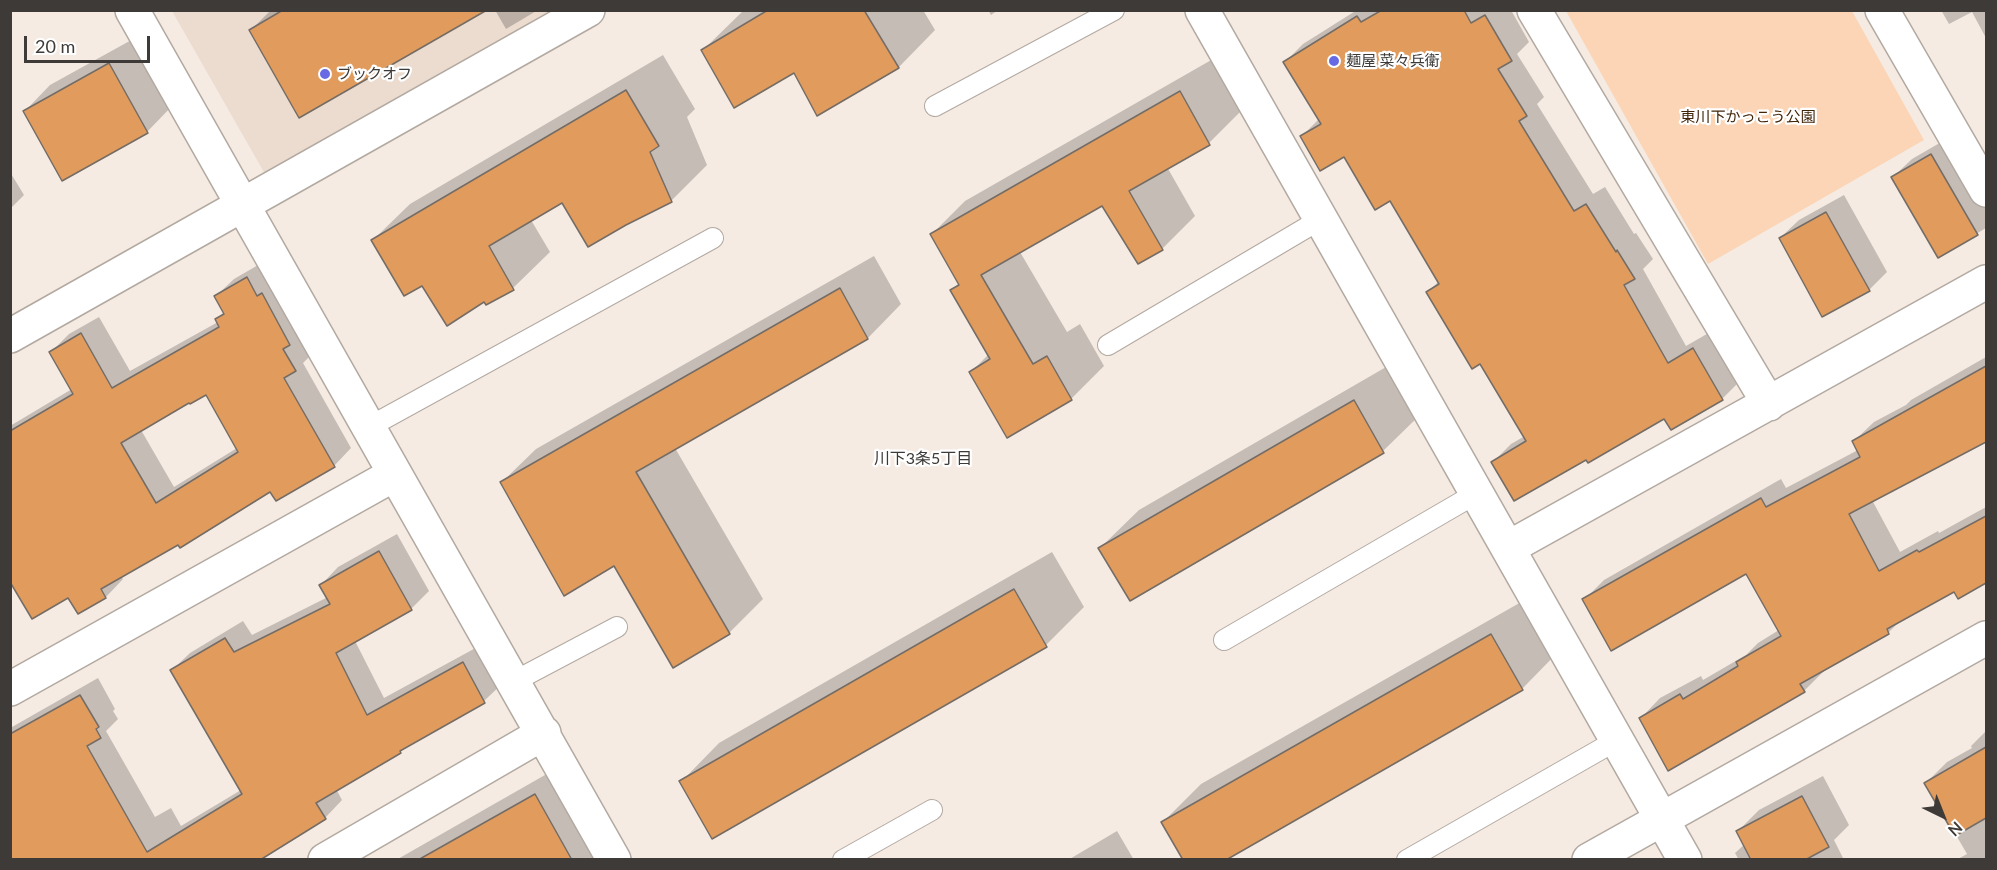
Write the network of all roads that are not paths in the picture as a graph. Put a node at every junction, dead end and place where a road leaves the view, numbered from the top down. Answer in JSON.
{"nodes":[{"id":1,"x":132,"y":10,"type":"edge"},
{"id":2,"x":588,"y":10,"type":"edge"},
{"id":3,"x":1114,"y":10,"type":"edge"},
{"id":4,"x":1534,"y":10,"type":"edge"},
{"id":5,"x":1882,"y":10,"type":"edge"},
{"id":6,"x":1209,"y":13,"type":"edge"},
{"id":7,"x":935,"y":106,"type":"dead end"},
{"id":8,"x":1986,"y":190,"type":"edge"},
{"id":9,"x":243,"y":204,"type":"junction"},
{"id":10,"x":1322,"y":219,"type":"junction"},
{"id":11,"x":713,"y":238,"type":"dead end"},
{"id":12,"x":1986,"y":282,"type":"edge"},
{"id":13,"x":10,"y":336,"type":"edge"},
{"id":14,"x":1108,"y":345,"type":"dead end"},
{"id":15,"x":1769,"y":404,"type":"junction"},
{"id":16,"x":369,"y":427,"type":"junction"},
{"id":17,"x":395,"y":474,"type":"junction"},
{"id":18,"x":1478,"y":493,"type":"junction"},
{"id":19,"x":1508,"y":548,"type":"junction"},
{"id":20,"x":617,"y":627,"type":"dead end"},
{"id":21,"x":1986,"y":638,"type":"edge"},
{"id":22,"x":1224,"y":640,"type":"dead end"},
{"id":23,"x":513,"y":682,"type":"junction"},
{"id":24,"x":10,"y":689,"type":"edge"},
{"id":25,"x":544,"y":733,"type":"junction"},
{"id":26,"x":1617,"y":740,"type":"junction"},
{"id":27,"x":932,"y":810,"type":"dead end"},
{"id":28,"x":1662,"y":818,"type":"junction"},
{"id":29,"x":325,"y":860,"type":"edge"},
{"id":30,"x":614,"y":860,"type":"edge"},
{"id":31,"x":843,"y":860,"type":"edge"},
{"id":32,"x":1407,"y":860,"type":"edge"},
{"id":33,"x":1588,"y":860,"type":"edge"},
{"id":34,"x":1685,"y":860,"type":"edge"}],
"edges":[{"from":1,"to":9,"type":"street"},
{"from":2,"to":9,"type":"street"},
{"from":3,"to":7,"type":"lane"},
{"from":4,"to":15,"type":"street"},
{"from":5,"to":8,"type":"street"},
{"from":6,"to":10,"type":"street"},
{"from":9,"to":13,"type":"street"},
{"from":9,"to":16,"type":"street"},
{"from":10,"to":14,"type":"lane"},
{"from":10,"to":18,"type":"street"},
{"from":11,"to":16,"type":"lane"},
{"from":12,"to":15,"type":"street"},
{"from":15,"to":19,"type":"street"},
{"from":16,"to":17,"type":"street"},
{"from":17,"to":23,"type":"street"},
{"from":17,"to":24,"type":"street"},
{"from":18,"to":19,"type":"street"},
{"from":18,"to":22,"type":"lane"},
{"from":19,"to":26,"type":"street"},
{"from":20,"to":23,"type":"lane"},
{"from":21,"to":28,"type":"street"},
{"from":23,"to":25,"type":"street"},
{"from":25,"to":29,"type":"street"},
{"from":25,"to":30,"type":"street"},
{"from":26,"to":28,"type":"street"},
{"from":26,"to":32,"type":"lane"},
{"from":27,"to":31,"type":"lane"},
{"from":28,"to":33,"type":"street"},
{"from":28,"to":34,"type":"street"}]}
